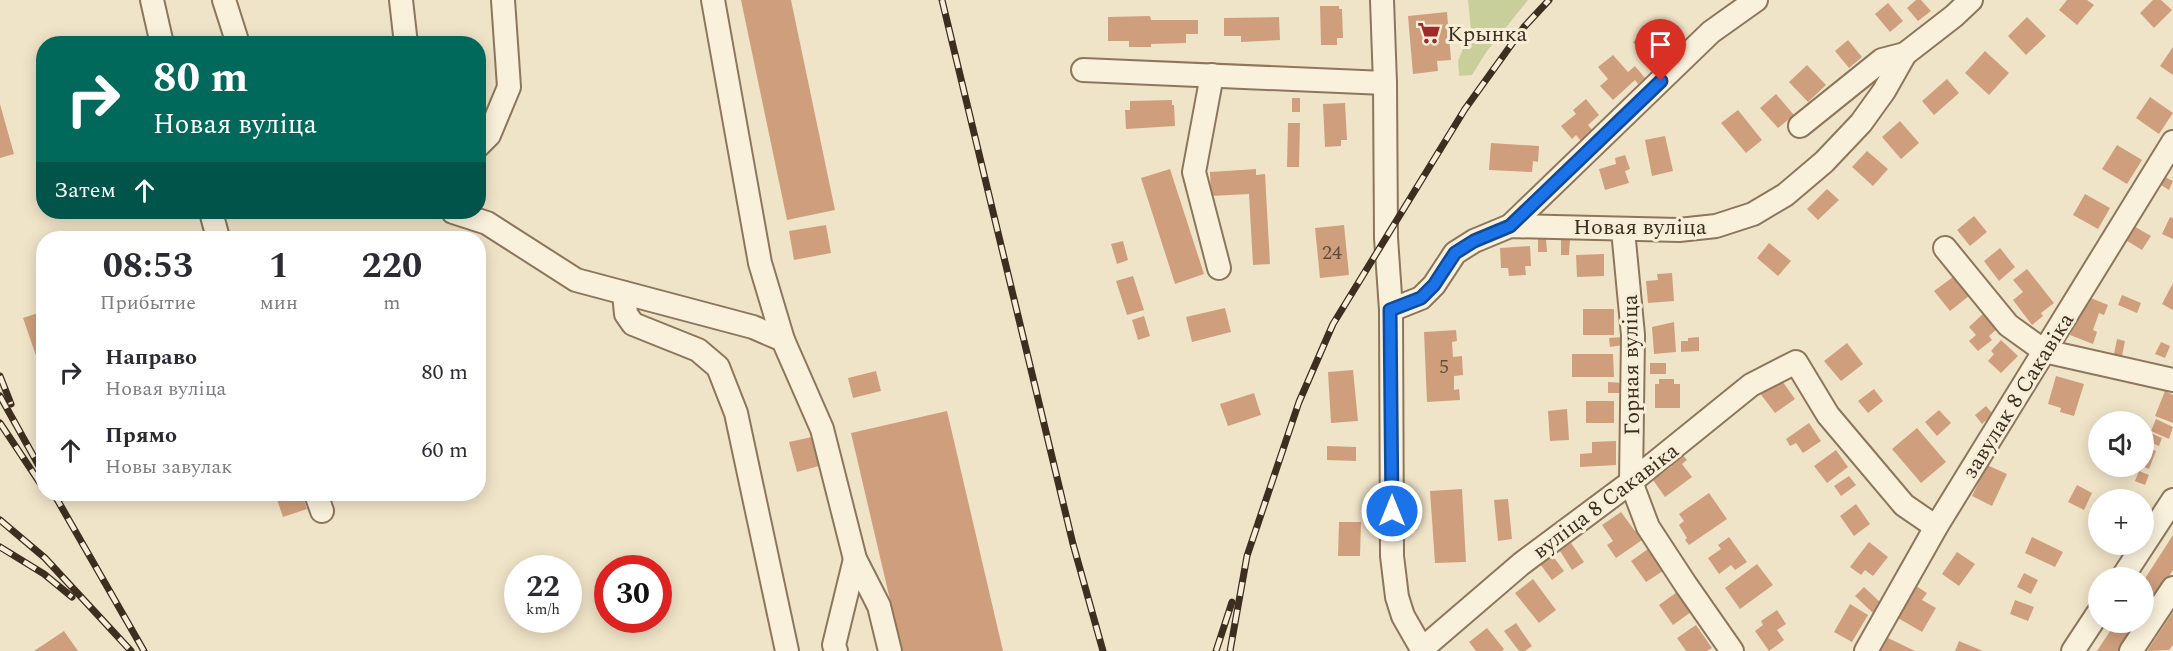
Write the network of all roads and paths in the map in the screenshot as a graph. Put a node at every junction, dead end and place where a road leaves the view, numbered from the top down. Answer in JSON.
{"nodes":[{"id":1,"x":152,"y":0,"type":"edge"},
{"id":2,"x":225,"y":0,"type":"edge"},
{"id":3,"x":401,"y":0,"type":"edge"},
{"id":4,"x":503,"y":0,"type":"edge"},
{"id":5,"x":713,"y":0,"type":"edge"},
{"id":6,"x":1382,"y":0,"type":"edge"},
{"id":7,"x":1756,"y":0,"type":"edge"},
{"id":8,"x":1971,"y":0,"type":"edge"},
{"id":9,"x":160,"y":36,"type":"edge"},
{"id":10,"x":236,"y":36,"type":"edge"},
{"id":11,"x":405,"y":36,"type":"edge"},
{"id":12,"x":1905,"y":54,"type":"junction"},
{"id":13,"x":1083,"y":70,"type":"dead end"},
{"id":14,"x":1212,"y":75,"type":"junction"},
{"id":15,"x":1385,"y":82,"type":"junction"},
{"id":16,"x":1800,"y":126,"type":"dead end"},
{"id":17,"x":486,"y":138,"type":"edge"},
{"id":18,"x":2173,"y":142,"type":"edge"},
{"id":19,"x":475,"y":219,"type":"edge"},
{"id":20,"x":1510,"y":226,"type":"junction"},
{"id":21,"x":1623,"y":230,"type":"junction"},
{"id":22,"x":1945,"y":248,"type":"dead end"},
{"id":23,"x":1219,"y":268,"type":"dead end"},
{"id":24,"x":624,"y":293,"type":"junction"},
{"id":25,"x":1390,"y":310,"type":"junction"},
{"id":26,"x":783,"y":340,"type":"junction"},
{"id":27,"x":2044,"y":351,"type":"junction"},
{"id":28,"x":2173,"y":380,"type":"edge"},
{"id":29,"x":1631,"y":482,"type":"junction"},
{"id":30,"x":2172,"y":503,"type":"edge"},
{"id":31,"x":1936,"y":526,"type":"junction"},
{"id":32,"x":855,"y":559,"type":"junction"},
{"id":33,"x":2129,"y":567,"type":"edge"},
{"id":34,"x":2173,"y":588,"type":"edge"},
{"id":35,"x":2088,"y":628,"type":"edge"},
{"id":36,"x":1423,"y":650,"type":"edge"},
{"id":37,"x":787,"y":651,"type":"edge"},
{"id":38,"x":836,"y":651,"type":"edge"},
{"id":39,"x":890,"y":651,"type":"edge"},
{"id":40,"x":1732,"y":651,"type":"edge"},
{"id":41,"x":1866,"y":651,"type":"edge"},
{"id":42,"x":2073,"y":651,"type":"edge"},
{"id":43,"x":2131,"y":651,"type":"edge"}],
"edges":[{"from":1,"to":9,"type":"street"},
{"from":2,"to":10,"type":"street"},
{"from":3,"to":11,"type":"street"},
{"from":4,"to":17,"type":"street"},
{"from":5,"to":26,"type":"street"},
{"from":6,"to":15,"type":"street"},
{"from":7,"to":20,"type":"street"},
{"from":8,"to":12,"type":"street","name":"Новая вуліца"},
{"from":12,"to":16,"type":"street"},
{"from":12,"to":21,"type":"street","name":"Новая вуліца"},
{"from":13,"to":14,"type":"street"},
{"from":14,"to":15,"type":"street"},
{"from":14,"to":23,"type":"street"},
{"from":15,"to":25,"type":"street"},
{"from":18,"to":27,"type":"street","name":"завулак 8 Сакавіка"},
{"from":19,"to":24,"type":"street"},
{"from":20,"to":21,"type":"street","name":"Новая вуліца"},
{"from":20,"to":25,"type":"street","name":"Новая вуліца"},
{"from":21,"to":29,"type":"street","name":"Горная вуліца"},
{"from":22,"to":27,"type":"street"},
{"from":24,"to":26,"type":"street"},
{"from":24,"to":37,"type":"street"},
{"from":25,"to":36,"type":"street"},
{"from":26,"to":32,"type":"street"},
{"from":27,"to":28,"type":"street"},
{"from":27,"to":31,"type":"street","name":"завулак 8 Сакавіка"},
{"from":29,"to":31,"type":"street","name":"вуліца 8 Сакавіка"},
{"from":29,"to":36,"type":"street","name":"вуліца 8 Сакавіка"},
{"from":29,"to":40,"type":"street","name":"Горная вуліца"},
{"from":30,"to":33,"type":"street"},
{"from":31,"to":41,"type":"street","name":"завулак 8 Сакавіка"},
{"from":32,"to":38,"type":"street"},
{"from":32,"to":39,"type":"street"},
{"from":34,"to":43,"type":"street"},
{"from":35,"to":42,"type":"street"}]}
